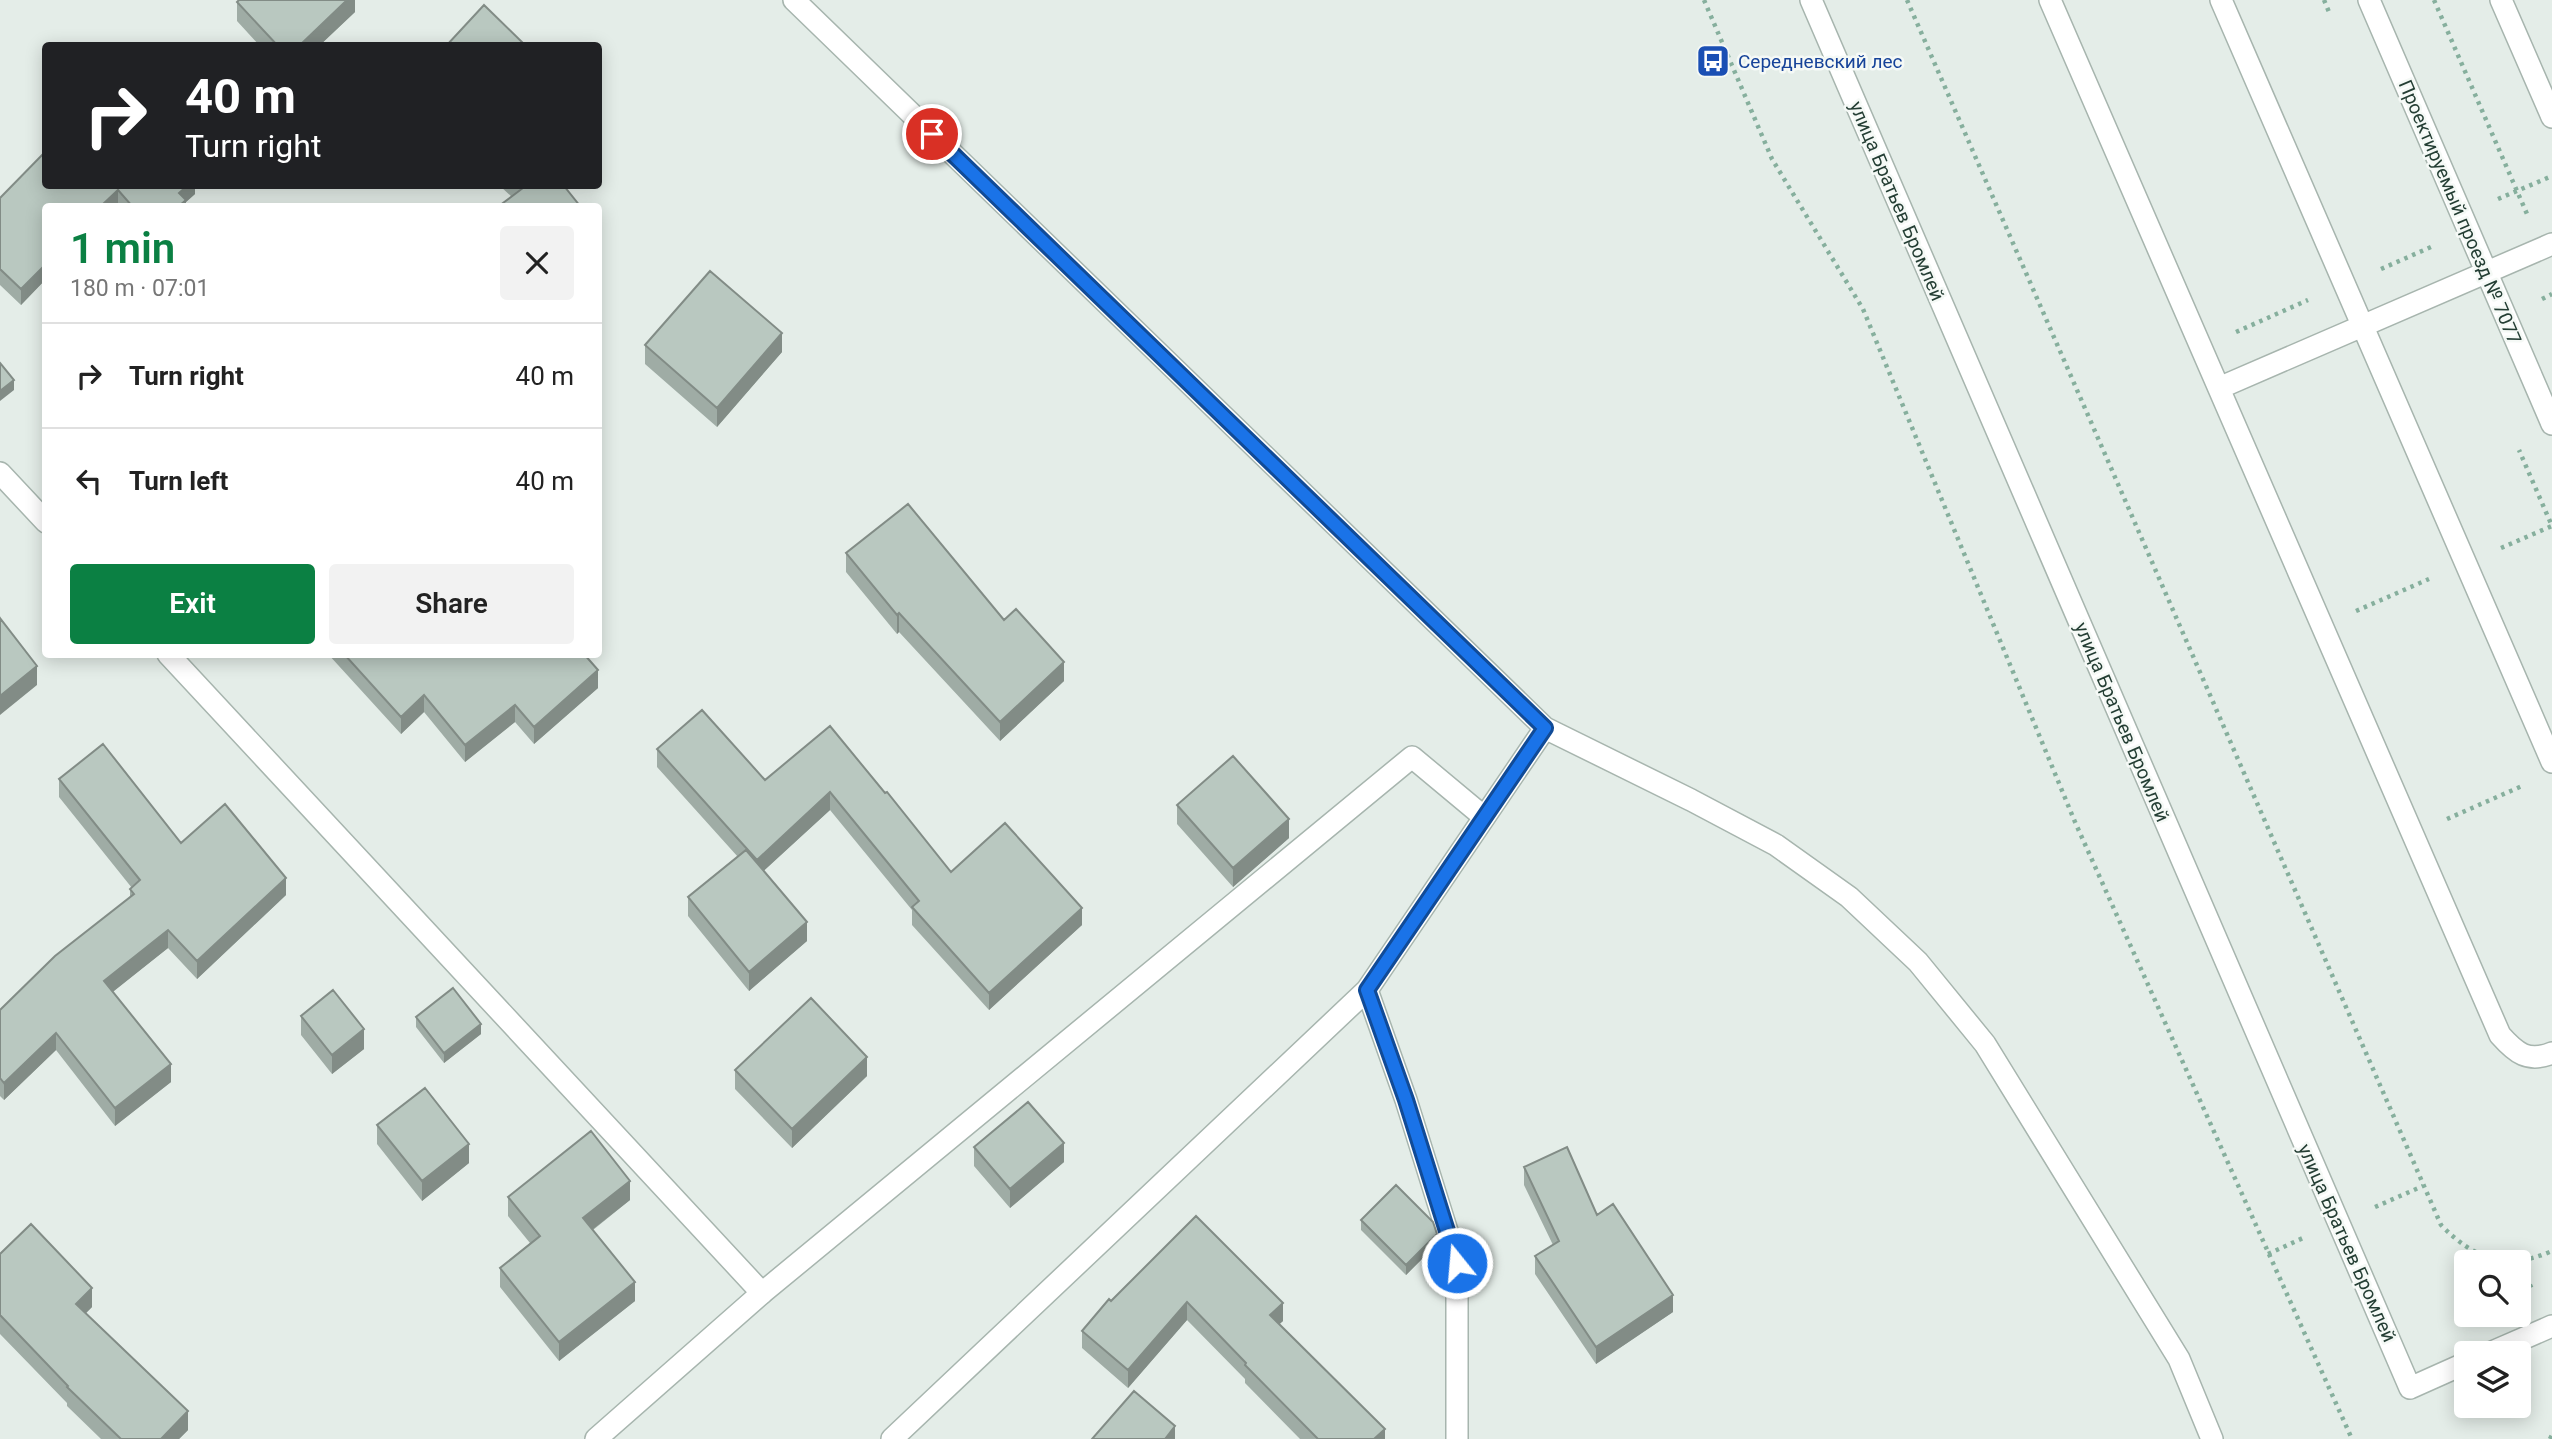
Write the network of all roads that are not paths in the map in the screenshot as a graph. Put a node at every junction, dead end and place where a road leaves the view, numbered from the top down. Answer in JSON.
{"nodes":[{"id":1,"x":794,"y":0,"type":"edge"},
{"id":2,"x":1811,"y":0,"type":"edge"},
{"id":3,"x":2050,"y":0,"type":"edge"},
{"id":4,"x":2221,"y":0,"type":"edge"},
{"id":5,"x":2369,"y":0,"type":"edge"},
{"id":6,"x":2501,"y":0,"type":"edge"},
{"id":7,"x":2552,"y":117,"type":"edge"},
{"id":8,"x":2547,"y":246,"type":"edge"},
{"id":9,"x":2486,"y":273,"type":"junction"},
{"id":10,"x":2362,"y":326,"type":"junction"},
{"id":11,"x":2219,"y":388,"type":"junction"},
{"id":12,"x":2552,"y":424,"type":"edge"},
{"id":13,"x":0,"y":474,"type":"edge"},
{"id":14,"x":42,"y":518,"type":"edge"},
{"id":15,"x":172,"y":658,"type":"edge"},
{"id":16,"x":1545,"y":728,"type":"junction"},
{"id":17,"x":2552,"y":761,"type":"edge"},
{"id":18,"x":1484,"y":817,"type":"junction"},
{"id":19,"x":1367,"y":990,"type":"junction"},
{"id":20,"x":2552,"y":1053,"type":"edge"},
{"id":21,"x":762,"y":1293,"type":"junction"},
{"id":22,"x":2552,"y":1326,"type":"edge"},
{"id":23,"x":2518,"y":1341,"type":"edge"},
{"id":24,"x":2454,"y":1368,"type":"edge"},
{"id":25,"x":596,"y":1439,"type":"edge"},
{"id":26,"x":892,"y":1439,"type":"edge"},
{"id":27,"x":1457,"y":1439,"type":"edge"},
{"id":28,"x":2212,"y":1439,"type":"edge"}],
"edges":[{"from":1,"to":16,"type":"street"},
{"from":2,"to":24,"type":"street","name":"улица Братьев Бромлей"},
{"from":3,"to":11,"type":"street"},
{"from":4,"to":10,"type":"street"},
{"from":5,"to":9,"type":"street","name":"Проектируемый проезд № 7077"},
{"from":6,"to":7,"type":"street"},
{"from":8,"to":9,"type":"street"},
{"from":9,"to":10,"type":"street"},
{"from":9,"to":12,"type":"street","name":"Проектируемый проезд № 7077"},
{"from":10,"to":11,"type":"street"},
{"from":10,"to":17,"type":"street"},
{"from":11,"to":20,"type":"street"},
{"from":13,"to":14,"type":"street"},
{"from":15,"to":21,"type":"street"},
{"from":16,"to":18,"type":"street"},
{"from":16,"to":28,"type":"street"},
{"from":18,"to":19,"type":"street"},
{"from":18,"to":21,"type":"street"},
{"from":19,"to":26,"type":"street"},
{"from":19,"to":27,"type":"street"},
{"from":21,"to":25,"type":"street"},
{"from":22,"to":23,"type":"street"}]}
